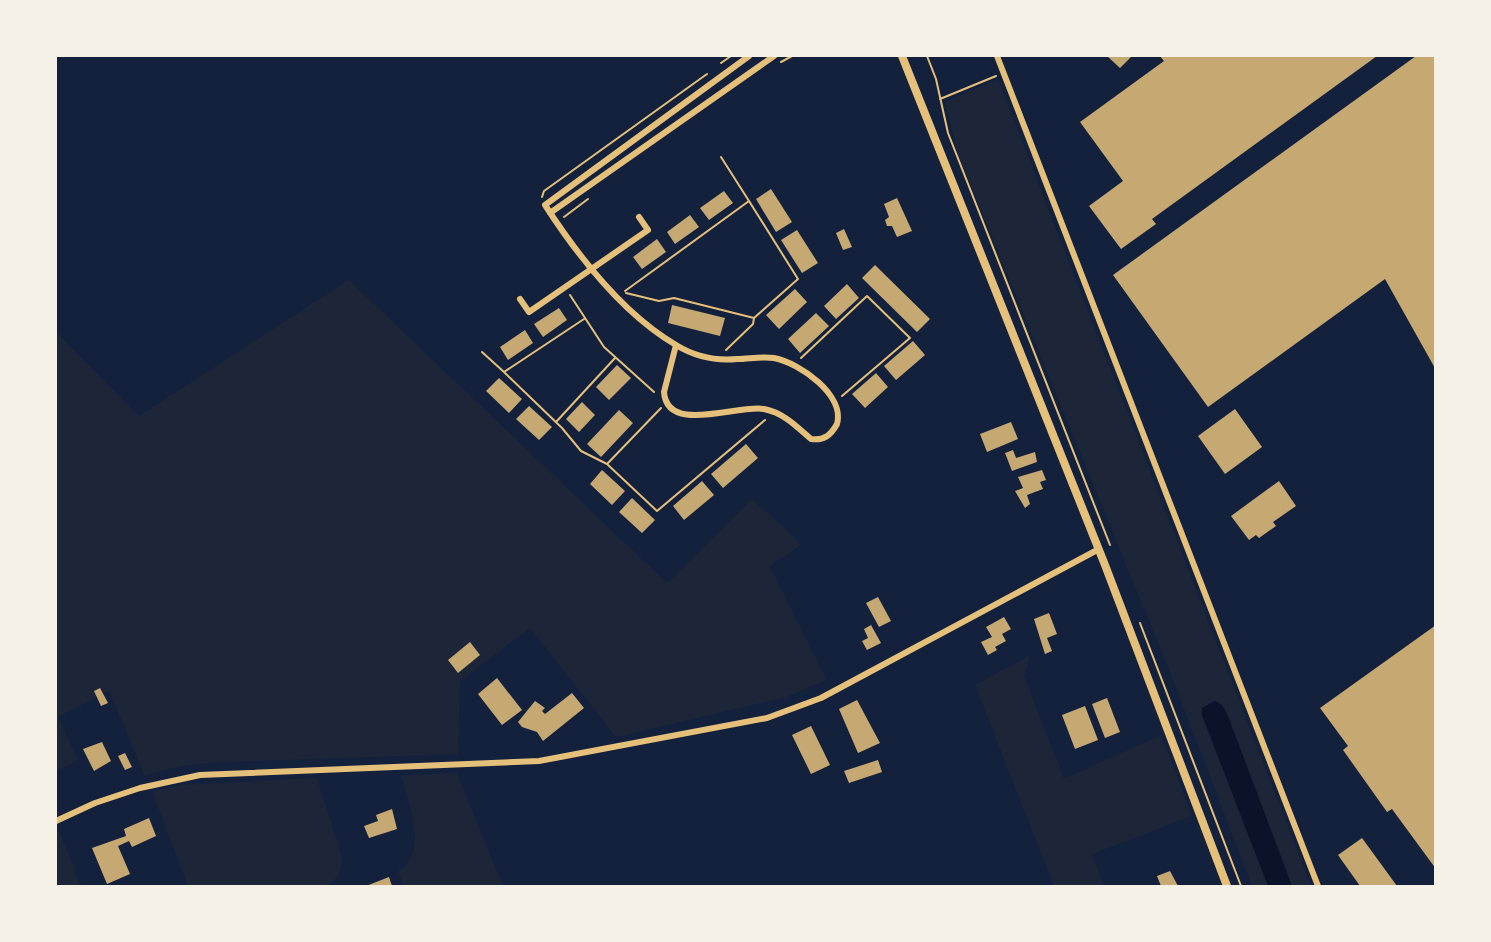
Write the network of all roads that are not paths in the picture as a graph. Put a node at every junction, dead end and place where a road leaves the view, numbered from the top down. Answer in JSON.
{"nodes":[{"id":1,"x":749,"y":56,"type":"edge"},
{"id":2,"x":774,"y":56,"type":"edge"},
{"id":3,"x":902,"y":56,"type":"edge"},
{"id":4,"x":997,"y":56,"type":"edge"},
{"id":5,"x":550,"y":213,"type":"junction"},
{"id":6,"x":639,"y":217,"type":"dead end"},
{"id":7,"x":593,"y":269,"type":"junction"},
{"id":8,"x":520,"y":299,"type":"dead end"},
{"id":9,"x":676,"y":345,"type":"junction"},
{"id":10,"x":1099,"y":549,"type":"junction"},
{"id":11,"x":56,"y":821,"type":"edge"},
{"id":12,"x":1227,"y":886,"type":"edge"},
{"id":13,"x":1318,"y":886,"type":"edge"}],
"edges":[{"from":1,"to":5,"type":"street"},
{"from":2,"to":5,"type":"street"},
{"from":3,"to":10,"type":"main road"},
{"from":4,"to":13,"type":"street"},
{"from":5,"to":7,"type":"street"},
{"from":6,"to":7,"type":"street"},
{"from":7,"to":8,"type":"street"},
{"from":7,"to":9,"type":"street"},
{"from":9,"to":9,"type":"street"},
{"from":10,"to":11,"type":"street"},
{"from":10,"to":12,"type":"main road"}]}
